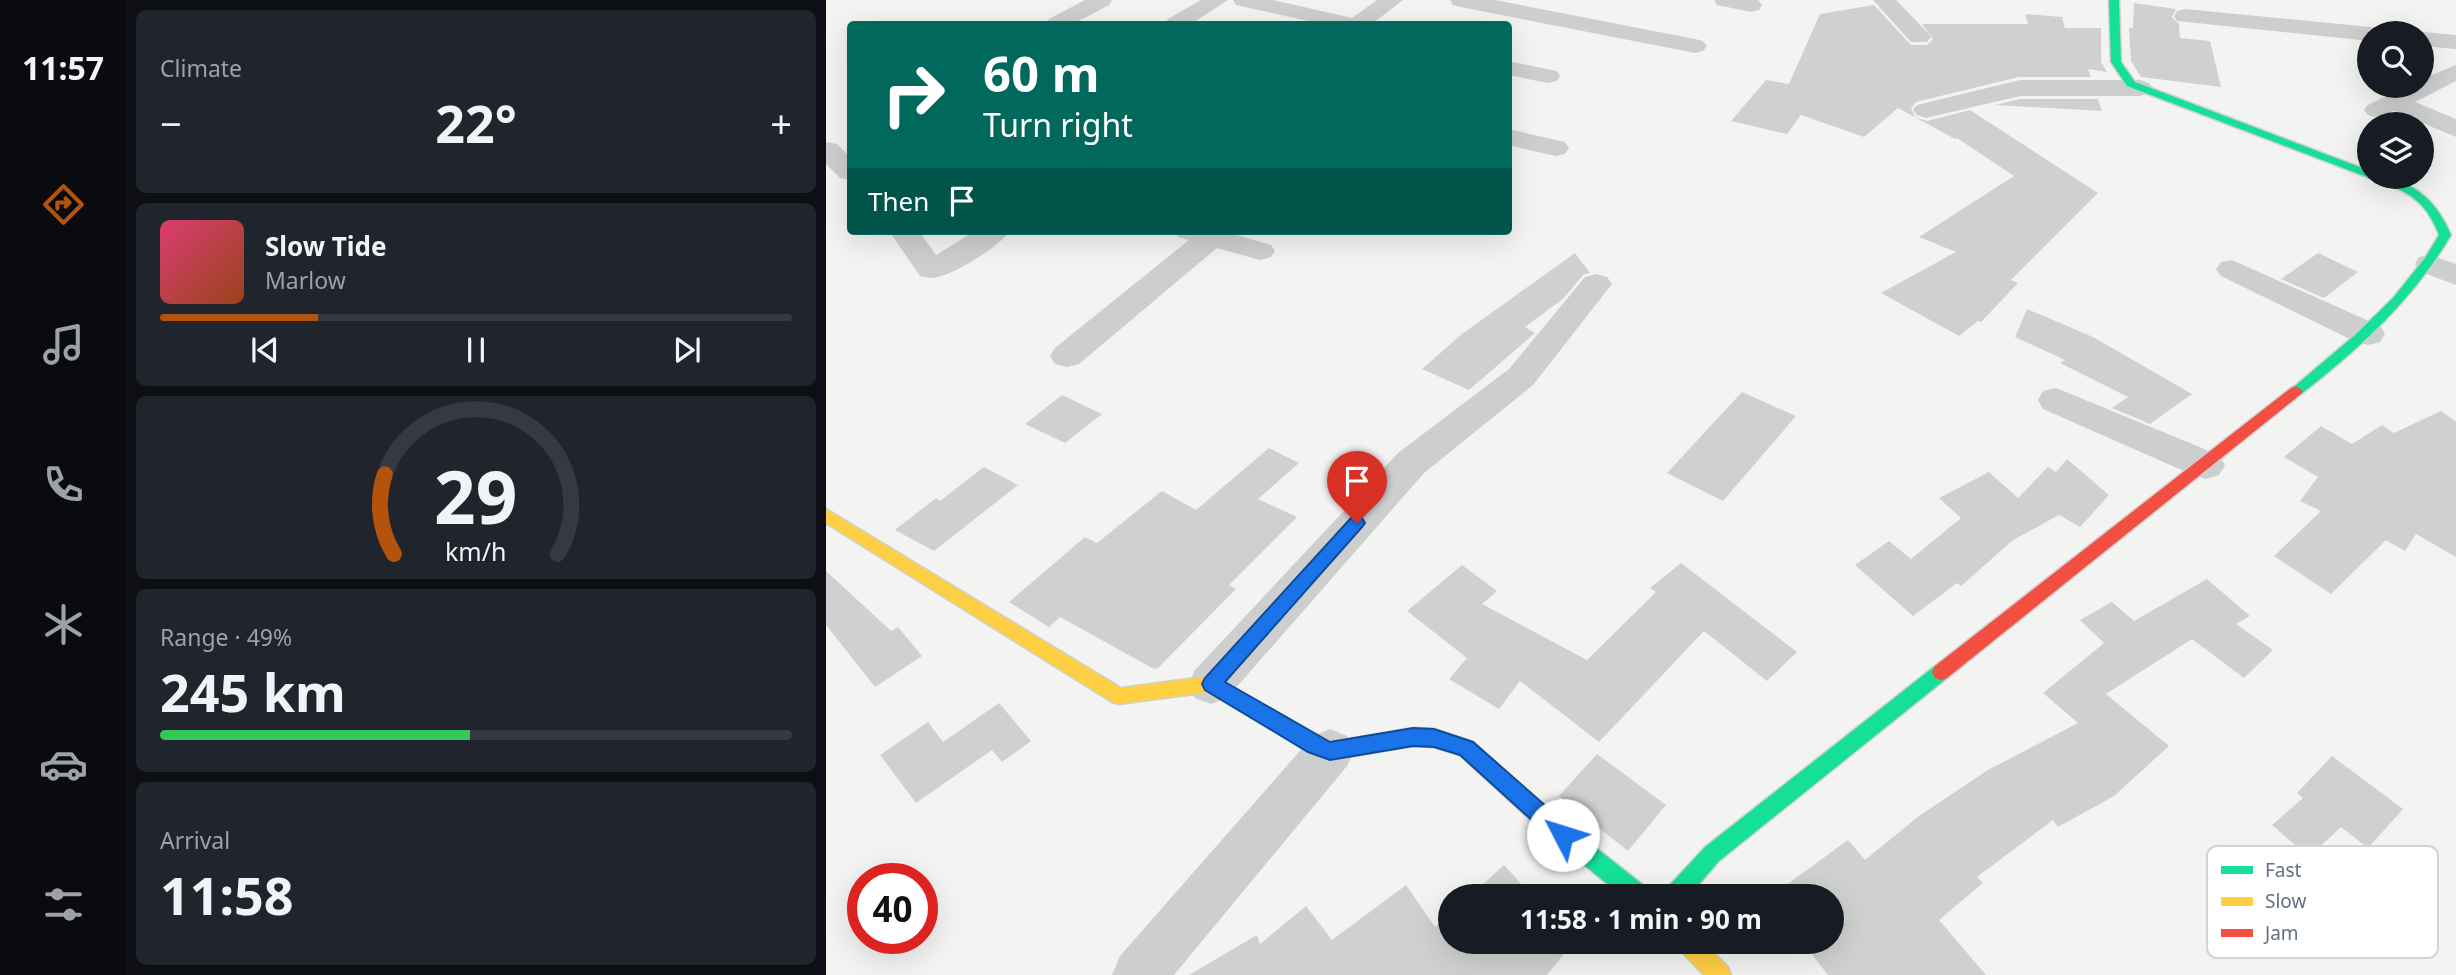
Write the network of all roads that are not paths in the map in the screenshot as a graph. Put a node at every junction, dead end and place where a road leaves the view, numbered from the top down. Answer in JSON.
{"nodes":[{"id":1,"x":1101,"y":0,"type":"edge"},
{"id":2,"x":1216,"y":0,"type":"edge"},
{"id":3,"x":1244,"y":0,"type":"edge"},
{"id":4,"x":1392,"y":0,"type":"edge"},
{"id":5,"x":1461,"y":0,"type":"edge"},
{"id":6,"x":1724,"y":0,"type":"edge"},
{"id":7,"x":1885,"y":0,"type":"edge"},
{"id":8,"x":2114,"y":0,"type":"edge"},
{"id":9,"x":1751,"y":5,"type":"dead end"},
{"id":10,"x":2337,"y":9,"type":"dead end"},
{"id":11,"x":2185,"y":16,"type":"dead end"},
{"id":12,"x":1306,"y":20,"type":"edge"},
{"id":13,"x":1062,"y":21,"type":"edge"},
{"id":14,"x":1181,"y":21,"type":"edge"},
{"id":15,"x":1361,"y":21,"type":"edge"},
{"id":16,"x":2357,"y":31,"type":"edge"},
{"id":17,"x":2357,"y":33,"type":"edge"},
{"id":18,"x":1919,"y":37,"type":"dead end"},
{"id":19,"x":2434,"y":40,"type":"edge"},
{"id":20,"x":2456,"y":42,"type":"edge"},
{"id":21,"x":1695,"y":46,"type":"dead end"},
{"id":22,"x":1512,"y":69,"type":"edge"},
{"id":23,"x":2445,"y":74,"type":"edge"},
{"id":24,"x":1548,"y":76,"type":"dead end"},
{"id":25,"x":2140,"y":88,"type":"junction"},
{"id":26,"x":1926,"y":110,"type":"dead end"},
{"id":27,"x":2456,"y":129,"type":"edge"},
{"id":28,"x":1512,"y":138,"type":"edge"},
{"id":29,"x":847,"y":139,"type":"edge"},
{"id":30,"x":1555,"y":148,"type":"dead end"},
{"id":31,"x":826,"y":150,"type":"edge"},
{"id":32,"x":847,"y":169,"type":"edge"},
{"id":33,"x":2357,"y":170,"type":"edge"},
{"id":34,"x":2407,"y":189,"type":"edge"},
{"id":35,"x":907,"y":235,"type":"edge"},
{"id":36,"x":989,"y":235,"type":"edge"},
{"id":37,"x":1200,"y":235,"type":"edge"},
{"id":38,"x":1204,"y":235,"type":"edge"},
{"id":39,"x":1260,"y":251,"type":"dead end"},
{"id":40,"x":2232,"y":269,"type":"dead end"},
{"id":41,"x":2443,"y":270,"type":"edge"},
{"id":42,"x":1596,"y":284,"type":"dead end"},
{"id":43,"x":2368,"y":334,"type":"junction"},
{"id":44,"x":1067,"y":356,"type":"dead end"},
{"id":45,"x":2056,"y":400,"type":"dead end"},
{"id":46,"x":2206,"y":465,"type":"junction"},
{"id":47,"x":826,"y":515,"type":"edge"},
{"id":48,"x":1211,"y":684,"type":"junction"},
{"id":49,"x":1330,"y":751,"type":"junction"},
{"id":50,"x":1624,"y":884,"type":"edge"},
{"id":51,"x":1686,"y":884,"type":"edge"},
{"id":52,"x":1700,"y":954,"type":"edge"},
{"id":53,"x":1145,"y":973,"type":"edge"},
{"id":54,"x":1720,"y":975,"type":"edge"}],
"edges":[{"from":1,"to":13,"type":"street"},
{"from":2,"to":14,"type":"street"},
{"from":3,"to":12,"type":"street"},
{"from":4,"to":15,"type":"street"},
{"from":5,"to":21,"type":"street"},
{"from":6,"to":9,"type":"street"},
{"from":7,"to":18,"type":"street"},
{"from":8,"to":25,"type":"street"},
{"from":10,"to":16,"type":"street"},
{"from":11,"to":17,"type":"street"},
{"from":19,"to":20,"type":"street"},
{"from":22,"to":24,"type":"street"},
{"from":23,"to":27,"type":"street"},
{"from":25,"to":26,"type":"street"},
{"from":25,"to":33,"type":"street"},
{"from":28,"to":30,"type":"street"},
{"from":29,"to":31,"type":"street"},
{"from":31,"to":32,"type":"street"},
{"from":34,"to":41,"type":"street"},
{"from":35,"to":36,"type":"street"},
{"from":37,"to":44,"type":"street"},
{"from":38,"to":39,"type":"street"},
{"from":40,"to":43,"type":"street"},
{"from":41,"to":43,"type":"street"},
{"from":42,"to":48,"type":"street"},
{"from":43,"to":46,"type":"street"},
{"from":45,"to":46,"type":"street"},
{"from":46,"to":51,"type":"street"},
{"from":47,"to":48,"type":"street"},
{"from":48,"to":49,"type":"street"},
{"from":49,"to":50,"type":"street"},
{"from":49,"to":53,"type":"street"},
{"from":52,"to":54,"type":"street"}]}
